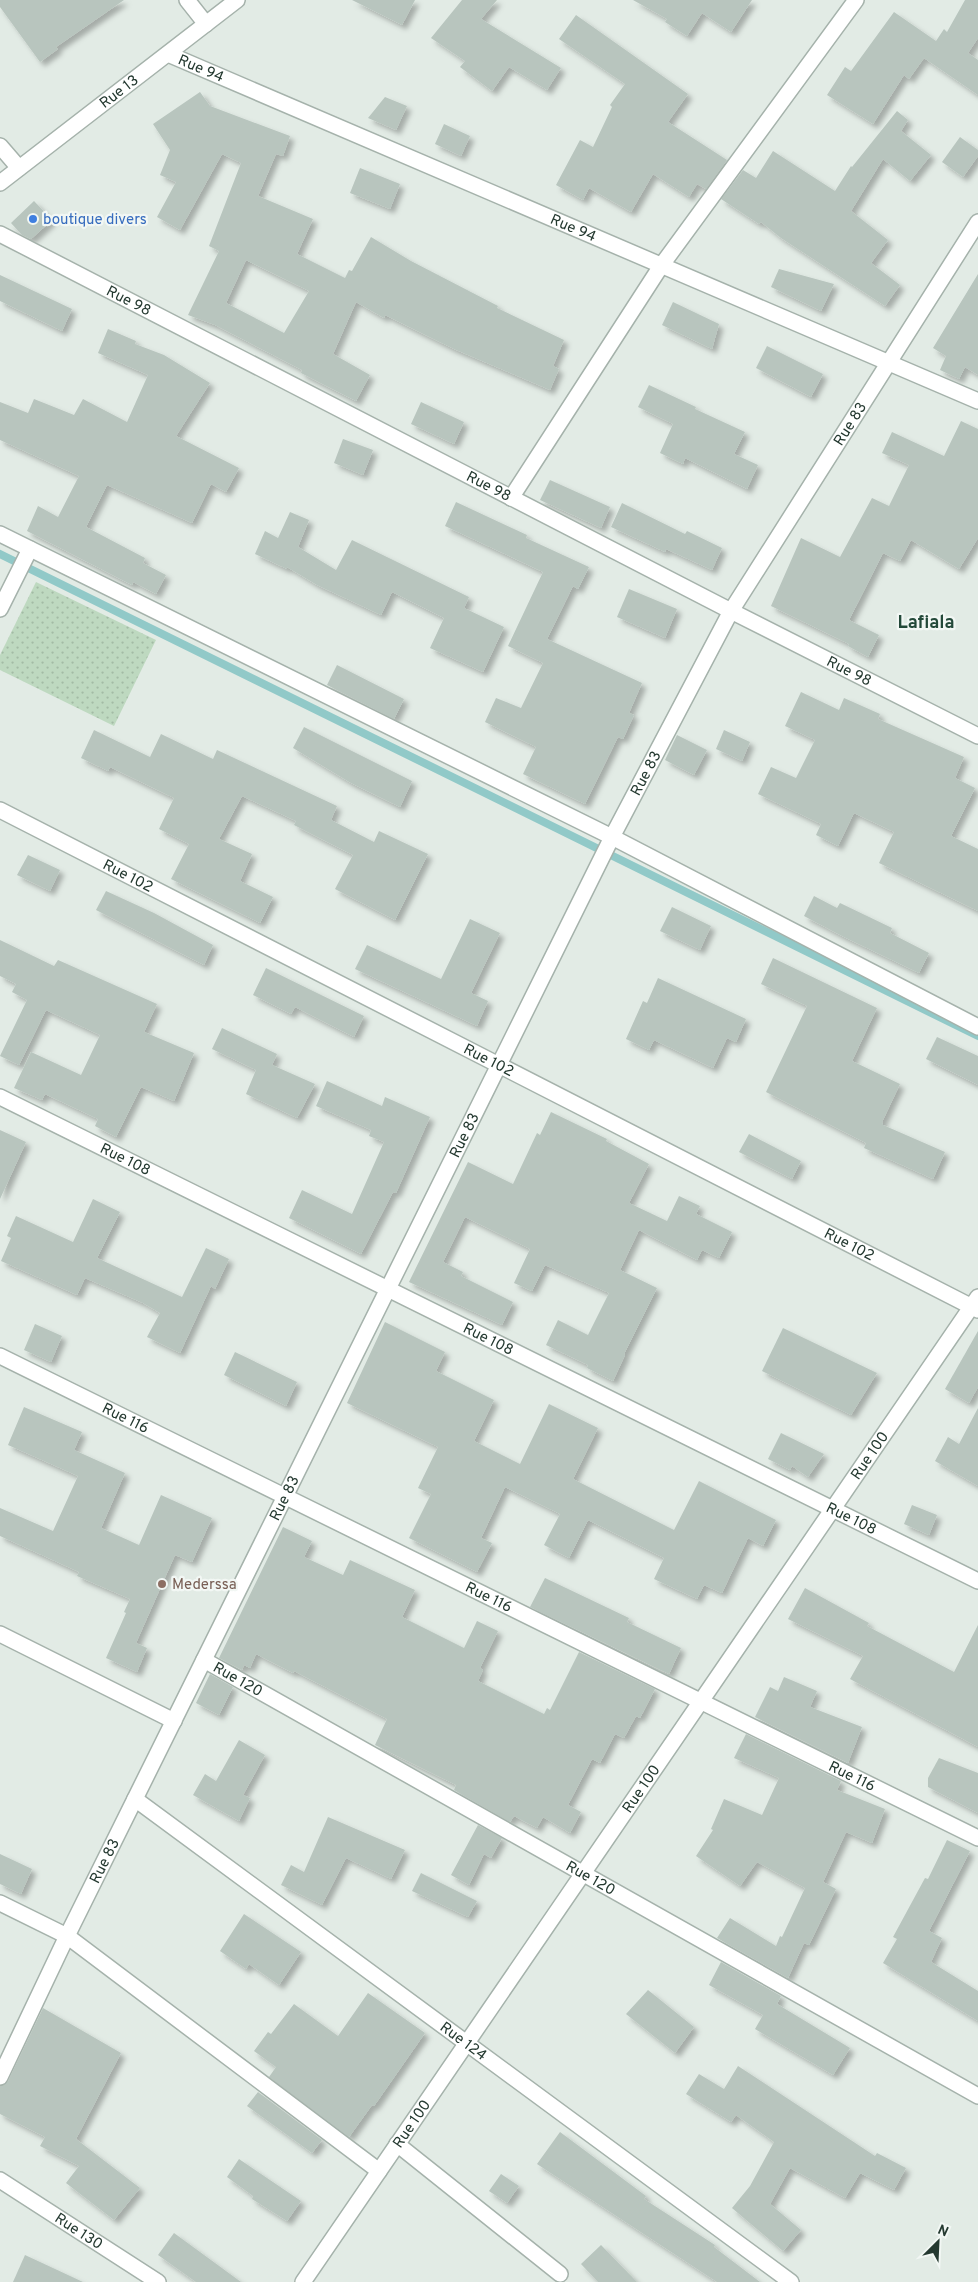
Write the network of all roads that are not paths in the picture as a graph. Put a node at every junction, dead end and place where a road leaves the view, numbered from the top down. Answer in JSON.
{"nodes":[{"id":1,"x":187,"y":0,"type":"edge"},
{"id":2,"x":237,"y":0,"type":"edge"},
{"id":3,"x":856,"y":0,"type":"edge"},
{"id":4,"x":206,"y":24,"type":"junction"},
{"id":5,"x":168,"y":54,"type":"junction"},
{"id":6,"x":0,"y":146,"type":"edge"},
{"id":7,"x":19,"y":168,"type":"junction"},
{"id":8,"x":0,"y":183,"type":"edge"},
{"id":9,"x":978,"y":222,"type":"edge"},
{"id":10,"x":0,"y":234,"type":"edge"},
{"id":11,"x":661,"y":266,"type":"junction"},
{"id":12,"x":888,"y":362,"type":"junction"},
{"id":13,"x":978,"y":401,"type":"edge"},
{"id":14,"x":511,"y":498,"type":"junction"},
{"id":15,"x":0,"y":534,"type":"edge"},
{"id":16,"x":30,"y":548,"type":"junction"},
{"id":17,"x":0,"y":609,"type":"edge"},
{"id":18,"x":731,"y":611,"type":"junction"},
{"id":19,"x":978,"y":736,"type":"edge"},
{"id":20,"x":0,"y":810,"type":"edge"},
{"id":21,"x":612,"y":837,"type":"junction"},
{"id":22,"x":978,"y":1027,"type":"edge"},
{"id":23,"x":498,"y":1065,"type":"junction"},
{"id":24,"x":0,"y":1096,"type":"edge"},
{"id":25,"x":388,"y":1289,"type":"junction"},
{"id":26,"x":976,"y":1305,"type":"edge"},
{"id":27,"x":0,"y":1356,"type":"edge"},
{"id":28,"x":285,"y":1497,"type":"junction"},
{"id":29,"x":833,"y":1510,"type":"junction"},
{"id":30,"x":978,"y":1581,"type":"edge"},
{"id":31,"x":0,"y":1634,"type":"edge"},
{"id":32,"x":204,"y":1660,"type":"junction"},
{"id":33,"x":700,"y":1702,"type":"junction"},
{"id":34,"x":174,"y":1721,"type":"junction"},
{"id":35,"x":135,"y":1799,"type":"junction"},
{"id":36,"x":978,"y":1838,"type":"edge"},
{"id":37,"x":582,"y":1874,"type":"junction"},
{"id":38,"x":0,"y":1903,"type":"edge"},
{"id":39,"x":67,"y":1936,"type":"junction"},
{"id":40,"x":466,"y":2043,"type":"junction"},
{"id":41,"x":0,"y":2077,"type":"edge"},
{"id":42,"x":978,"y":2096,"type":"edge"},
{"id":43,"x":397,"y":2144,"type":"junction"},
{"id":44,"x":379,"y":2171,"type":"junction"},
{"id":45,"x":0,"y":2180,"type":"edge"},
{"id":46,"x":560,"y":2274,"type":"dead end"},
{"id":47,"x":158,"y":2282,"type":"edge"},
{"id":48,"x":303,"y":2282,"type":"edge"},
{"id":49,"x":791,"y":2282,"type":"edge"}],
"edges":[{"from":1,"to":4,"type":"street"},
{"from":2,"to":4,"type":"street","name":"Rue 13"},
{"from":3,"to":11,"type":"street"},
{"from":4,"to":5,"type":"street","name":"Rue 13"},
{"from":5,"to":7,"type":"street","name":"Rue 13"},
{"from":5,"to":11,"type":"street","name":"Rue 94"},
{"from":6,"to":7,"type":"street"},
{"from":7,"to":8,"type":"street","name":"Rue 13"},
{"from":9,"to":12,"type":"street","name":"Rue 83"},
{"from":10,"to":14,"type":"street","name":"Rue 98"},
{"from":11,"to":12,"type":"street","name":"Rue 94"},
{"from":11,"to":14,"type":"street"},
{"from":12,"to":13,"type":"street","name":"Rue 94"},
{"from":12,"to":18,"type":"street","name":"Rue 83"},
{"from":14,"to":18,"type":"street","name":"Rue 98"},
{"from":15,"to":16,"type":"street"},
{"from":16,"to":17,"type":"street"},
{"from":16,"to":21,"type":"street"},
{"from":18,"to":19,"type":"street","name":"Rue 98"},
{"from":18,"to":21,"type":"street","name":"Rue 83"},
{"from":20,"to":23,"type":"street","name":"Rue 102"},
{"from":21,"to":22,"type":"street"},
{"from":21,"to":23,"type":"street","name":"Rue 83"},
{"from":23,"to":25,"type":"street","name":"Rue 83"},
{"from":23,"to":26,"type":"street","name":"Rue 102"},
{"from":24,"to":25,"type":"street","name":"Rue 108"},
{"from":25,"to":28,"type":"street","name":"Rue 83"},
{"from":25,"to":29,"type":"street","name":"Rue 108"},
{"from":26,"to":29,"type":"street","name":"Rue 100"},
{"from":27,"to":28,"type":"street","name":"Rue 116"},
{"from":28,"to":32,"type":"street","name":"Rue 83"},
{"from":28,"to":33,"type":"street","name":"Rue 116"},
{"from":29,"to":30,"type":"street","name":"Rue 108"},
{"from":29,"to":33,"type":"street","name":"Rue 100"},
{"from":31,"to":34,"type":"street"},
{"from":32,"to":34,"type":"street","name":"Rue 83"},
{"from":32,"to":37,"type":"street","name":"Rue 120"},
{"from":33,"to":36,"type":"street","name":"Rue 116"},
{"from":33,"to":37,"type":"street","name":"Rue 100"},
{"from":34,"to":35,"type":"street","name":"Rue 83"},
{"from":35,"to":39,"type":"street","name":"Rue 83"},
{"from":35,"to":40,"type":"street","name":"Rue 124"},
{"from":37,"to":40,"type":"street","name":"Rue 100"},
{"from":37,"to":42,"type":"street","name":"Rue 120"},
{"from":38,"to":39,"type":"street"},
{"from":39,"to":41,"type":"street","name":"Rue 83"},
{"from":39,"to":44,"type":"street"},
{"from":40,"to":43,"type":"street","name":"Rue 100"},
{"from":40,"to":49,"type":"street","name":"Rue 124"},
{"from":43,"to":44,"type":"street","name":"Rue 100"},
{"from":43,"to":46,"type":"street"},
{"from":44,"to":48,"type":"street","name":"Rue 100"},
{"from":45,"to":47,"type":"street","name":"Rue 130"}]}
